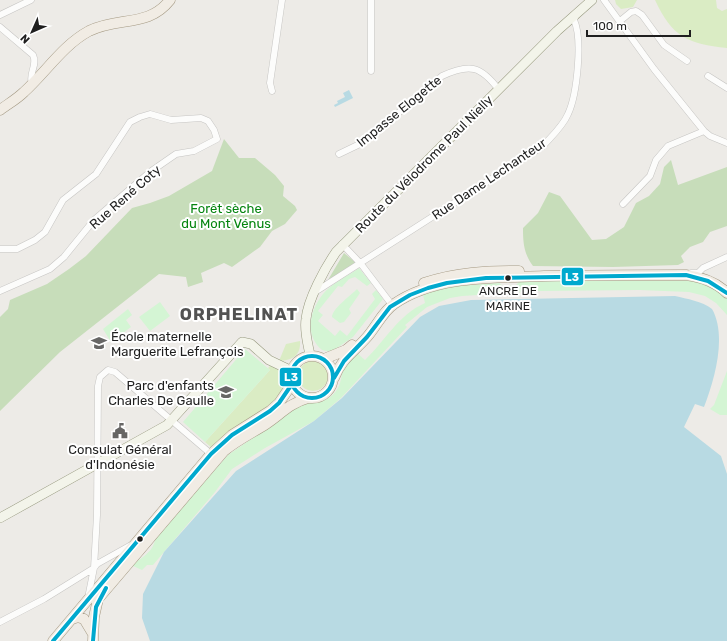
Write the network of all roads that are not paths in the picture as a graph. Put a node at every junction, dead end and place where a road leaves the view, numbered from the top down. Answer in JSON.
{"nodes":[{"id":1,"x":31,"y":0,"type":"edge"},
{"id":2,"x":282,"y":0,"type":"edge"},
{"id":3,"x":371,"y":0,"type":"edge"},
{"id":4,"x":592,"y":0,"type":"edge"},
{"id":5,"x":604,"y":0,"type":"edge"},
{"id":6,"x":166,"y":2,"type":"edge"},
{"id":7,"x":578,"y":12,"type":"junction"},
{"id":8,"x":0,"y":15,"type":"edge"},
{"id":9,"x":620,"y":21,"type":"junction"},
{"id":10,"x":0,"y":27,"type":"edge"},
{"id":11,"x":687,"y":61,"type":"dead end"},
{"id":12,"x":371,"y":71,"type":"dead end"},
{"id":13,"x":708,"y":76,"type":"dead end"},
{"id":14,"x":32,"y":84,"type":"junction"},
{"id":15,"x":727,"y":88,"type":"edge"},
{"id":16,"x":499,"y":90,"type":"junction"},
{"id":17,"x":272,"y":91,"type":"dead end"},
{"id":18,"x":0,"y":110,"type":"edge"},
{"id":19,"x":704,"y":131,"type":"junction"},
{"id":20,"x":727,"y":144,"type":"edge"},
{"id":21,"x":339,"y":154,"type":"dead end"},
{"id":22,"x":623,"y":204,"type":"dead end"},
{"id":23,"x":342,"y":244,"type":"junction"},
{"id":24,"x":0,"y":249,"type":"edge"},
{"id":25,"x":727,"y":257,"type":"edge"},
{"id":26,"x":361,"y":264,"type":"junction"},
{"id":27,"x":701,"y":270,"type":"junction"},
{"id":28,"x":463,"y":273,"type":"junction"},
{"id":29,"x":676,"y":275,"type":"junction"},
{"id":30,"x":446,"y":284,"type":"junction"},
{"id":31,"x":716,"y":285,"type":"junction"},
{"id":32,"x":727,"y":285,"type":"edge"},
{"id":33,"x":0,"y":291,"type":"edge"},
{"id":34,"x":315,"y":292,"type":"junction"},
{"id":35,"x":727,"y":293,"type":"edge"},
{"id":36,"x":393,"y":302,"type":"junction"},
{"id":37,"x":310,"y":355,"type":"junction"},
{"id":38,"x":324,"y":358,"type":"junction"},
{"id":39,"x":292,"y":371,"type":"junction"},
{"id":40,"x":334,"y":378,"type":"junction"},
{"id":41,"x":292,"y":384,"type":"junction"},
{"id":42,"x":308,"y":398,"type":"junction"},
{"id":43,"x":172,"y":421,"type":"junction"},
{"id":44,"x":211,"y":454,"type":"junction"},
{"id":45,"x":97,"y":464,"type":"junction"},
{"id":46,"x":0,"y":518,"type":"edge"},
{"id":47,"x":136,"y":542,"type":"junction"},
{"id":48,"x":94,"y":568,"type":"junction"},
{"id":49,"x":93,"y":598,"type":"junction"},
{"id":50,"x":72,"y":619,"type":"junction"},
{"id":51,"x":0,"y":622,"type":"edge"},
{"id":52,"x":93,"y":638,"type":"edge"},
{"id":53,"x":53,"y":641,"type":"edge"}],
"edges":[{"from":1,"to":8,"type":"street"},
{"from":2,"to":17,"type":"street"},
{"from":3,"to":12,"type":"street"},
{"from":4,"to":7,"type":"street","name":"Route du Vélodrome Paul Nielly"},
{"from":5,"to":9,"type":"street"},
{"from":6,"to":14,"type":"main road"},
{"from":7,"to":16,"type":"street","name":"Route du Vélodrome Paul Nielly"},
{"from":7,"to":26,"type":"street","name":"Rue Dame Lechanteur"},
{"from":9,"to":11,"type":"street"},
{"from":9,"to":19,"type":"street"},
{"from":10,"to":14,"type":"street"},
{"from":13,"to":15,"type":"street"},
{"from":14,"to":18,"type":"main road"},
{"from":16,"to":21,"type":"street","name":"Impasse Elogette"},
{"from":16,"to":23,"type":"street","name":"Route du Vélodrome Paul Nielly"},
{"from":19,"to":20,"type":"street"},
{"from":19,"to":22,"type":"street"},
{"from":23,"to":26,"type":"street"},
{"from":23,"to":34,"type":"street","name":"Route du Vélodrome Paul Nielly"},
{"from":24,"to":33,"type":"street","name":"Rue René Coty"},
{"from":25,"to":27,"type":"street"},
{"from":26,"to":34,"type":"street","name":"Rue Dame Lechanteur"},
{"from":26,"to":36,"type":"street"},
{"from":27,"to":28,"type":"main road"},
{"from":27,"to":29,"type":"street"},
{"from":27,"to":31,"type":"street"},
{"from":27,"to":32,"type":"main road"},
{"from":28,"to":30,"type":"main road"},
{"from":28,"to":36,"type":"main road"},
{"from":29,"to":30,"type":"main road"},
{"from":29,"to":31,"type":"main road"},
{"from":30,"to":36,"type":"main road"},
{"from":31,"to":35,"type":"main road"},
{"from":34,"to":37,"type":"street","name":"Route du Vélodrome Paul Nielly"},
{"from":36,"to":38,"type":"main road"},
{"from":36,"to":40,"type":"main road"},
{"from":37,"to":38,"type":"main road"},
{"from":37,"to":39,"type":"main road"},
{"from":38,"to":40,"type":"main road"},
{"from":39,"to":41,"type":"main road"},
{"from":39,"to":43,"type":"street"},
{"from":40,"to":42,"type":"main road"},
{"from":41,"to":42,"type":"main road"},
{"from":41,"to":44,"type":"main road"},
{"from":42,"to":49,"type":"main road"},
{"from":43,"to":44,"type":"street"},
{"from":43,"to":45,"type":"street"},
{"from":43,"to":45,"type":"street"},
{"from":44,"to":47,"type":"main road"},
{"from":45,"to":46,"type":"street"},
{"from":45,"to":48,"type":"street"},
{"from":47,"to":48,"type":"street"},
{"from":47,"to":49,"type":"main road"},
{"from":48,"to":49,"type":"street"},
{"from":48,"to":51,"type":"street"},
{"from":49,"to":50,"type":"main road"},
{"from":49,"to":52,"type":"main road"},
{"from":50,"to":52,"type":"main road"},
{"from":50,"to":53,"type":"main road"}]}
